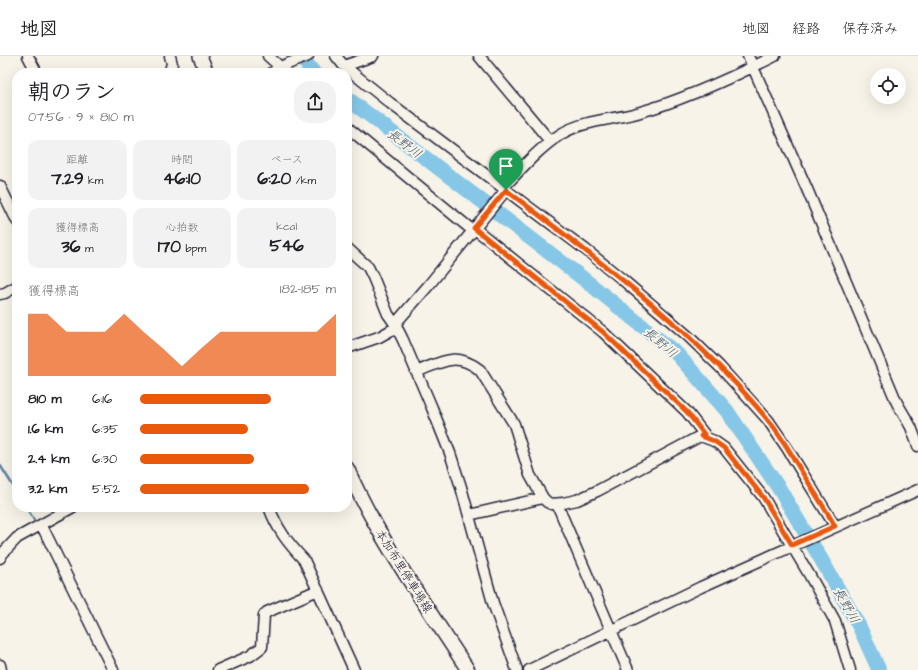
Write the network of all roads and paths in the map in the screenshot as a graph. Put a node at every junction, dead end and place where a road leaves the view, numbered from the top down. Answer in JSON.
{"nodes":[{"id":1,"x":28,"y":56,"type":"edge"},
{"id":2,"x":170,"y":56,"type":"edge"},
{"id":3,"x":200,"y":56,"type":"edge"},
{"id":4,"x":268,"y":56,"type":"edge"},
{"id":5,"x":308,"y":56,"type":"edge"},
{"id":6,"x":336,"y":56,"type":"edge"},
{"id":7,"x":373,"y":56,"type":"edge"},
{"id":8,"x":479,"y":56,"type":"edge"},
{"id":9,"x":748,"y":56,"type":"edge"},
{"id":10,"x":775,"y":56,"type":"edge"},
{"id":11,"x":344,"y":66,"type":"junction"},
{"id":12,"x":753,"y":67,"type":"junction"},
{"id":13,"x":34,"y":68,"type":"edge"},
{"id":14,"x":171,"y":68,"type":"edge"},
{"id":15,"x":205,"y":68,"type":"edge"},
{"id":16,"x":284,"y":68,"type":"edge"},
{"id":17,"x":287,"y":68,"type":"edge"},
{"id":18,"x":346,"y":68,"type":"edge"},
{"id":19,"x":352,"y":72,"type":"edge"},
{"id":20,"x":352,"y":131,"type":"edge"},
{"id":21,"x":550,"y":141,"type":"junction"},
{"id":22,"x":0,"y":186,"type":"edge"},
{"id":23,"x":504,"y":190,"type":"junction"},
{"id":24,"x":12,"y":211,"type":"edge"},
{"id":25,"x":474,"y":228,"type":"junction"},
{"id":26,"x":352,"y":253,"type":"edge"},
{"id":27,"x":12,"y":289,"type":"edge"},
{"id":28,"x":0,"y":294,"type":"edge"},
{"id":29,"x":396,"y":325,"type":"junction"},
{"id":30,"x":352,"y":346,"type":"edge"},
{"id":31,"x":416,"y":372,"type":"junction"},
{"id":32,"x":701,"y":436,"type":"junction"},
{"id":33,"x":918,"y":446,"type":"edge"},
{"id":34,"x":352,"y":479,"type":"edge"},
{"id":35,"x":918,"y":490,"type":"edge"},
{"id":36,"x":543,"y":498,"type":"junction"},
{"id":37,"x":557,"y":504,"type":"junction"},
{"id":38,"x":65,"y":512,"type":"edge"},
{"id":39,"x":271,"y":512,"type":"edge"},
{"id":40,"x":469,"y":515,"type":"junction"},
{"id":41,"x":42,"y":526,"type":"junction"},
{"id":42,"x":835,"y":526,"type":"junction"},
{"id":43,"x":792,"y":545,"type":"junction"},
{"id":44,"x":0,"y":558,"type":"edge"},
{"id":45,"x":318,"y":590,"type":"junction"},
{"id":46,"x":611,"y":630,"type":"junction"},
{"id":47,"x":0,"y":665,"type":"edge"},
{"id":48,"x":1,"y":670,"type":"edge"},
{"id":49,"x":113,"y":670,"type":"edge"},
{"id":50,"x":218,"y":670,"type":"edge"},
{"id":51,"x":354,"y":670,"type":"edge"},
{"id":52,"x":468,"y":670,"type":"edge"},
{"id":53,"x":517,"y":670,"type":"edge"},
{"id":54,"x":529,"y":670,"type":"edge"},
{"id":55,"x":628,"y":670,"type":"edge"},
{"id":56,"x":850,"y":670,"type":"edge"}],
"edges":[{"from":1,"to":13,"type":"street"},
{"from":2,"to":14,"type":"street"},
{"from":3,"to":15,"type":"main road"},
{"from":4,"to":16,"type":"street"},
{"from":5,"to":17,"type":"street"},
{"from":6,"to":11,"type":"street"},
{"from":7,"to":11,"type":"street"},
{"from":8,"to":21,"type":"street"},
{"from":9,"to":12,"type":"street"},
{"from":10,"to":12,"type":"street"},
{"from":11,"to":18,"type":"street"},
{"from":12,"to":21,"type":"street"},
{"from":12,"to":33,"type":"street"},
{"from":19,"to":23,"type":"street"},
{"from":20,"to":25,"type":"street"},
{"from":21,"to":23,"type":"street"},
{"from":22,"to":24,"type":"street"},
{"from":23,"to":25,"type":"street"},
{"from":23,"to":42,"type":"street"},
{"from":25,"to":29,"type":"street"},
{"from":25,"to":32,"type":"street"},
{"from":26,"to":29,"type":"street"},
{"from":27,"to":28,"type":"street"},
{"from":29,"to":30,"type":"street"},
{"from":29,"to":31,"type":"street"},
{"from":31,"to":36,"type":"street"},
{"from":31,"to":40,"type":"street"},
{"from":32,"to":37,"type":"street"},
{"from":32,"to":43,"type":"street"},
{"from":34,"to":52,"type":"main road","name":"本加布里停車場線"},
{"from":35,"to":42,"type":"street"},
{"from":36,"to":37,"type":"street"},
{"from":36,"to":40,"type":"street"},
{"from":37,"to":46,"type":"street"},
{"from":38,"to":41,"type":"street"},
{"from":39,"to":45,"type":"street"},
{"from":40,"to":53,"type":"street"},
{"from":41,"to":44,"type":"street"},
{"from":41,"to":49,"type":"street"},
{"from":42,"to":43,"type":"street"},
{"from":43,"to":46,"type":"street"},
{"from":43,"to":56,"type":"street"},
{"from":45,"to":50,"type":"street"},
{"from":45,"to":51,"type":"street"},
{"from":46,"to":54,"type":"street"},
{"from":46,"to":55,"type":"street"},
{"from":47,"to":48,"type":"street"}]}
